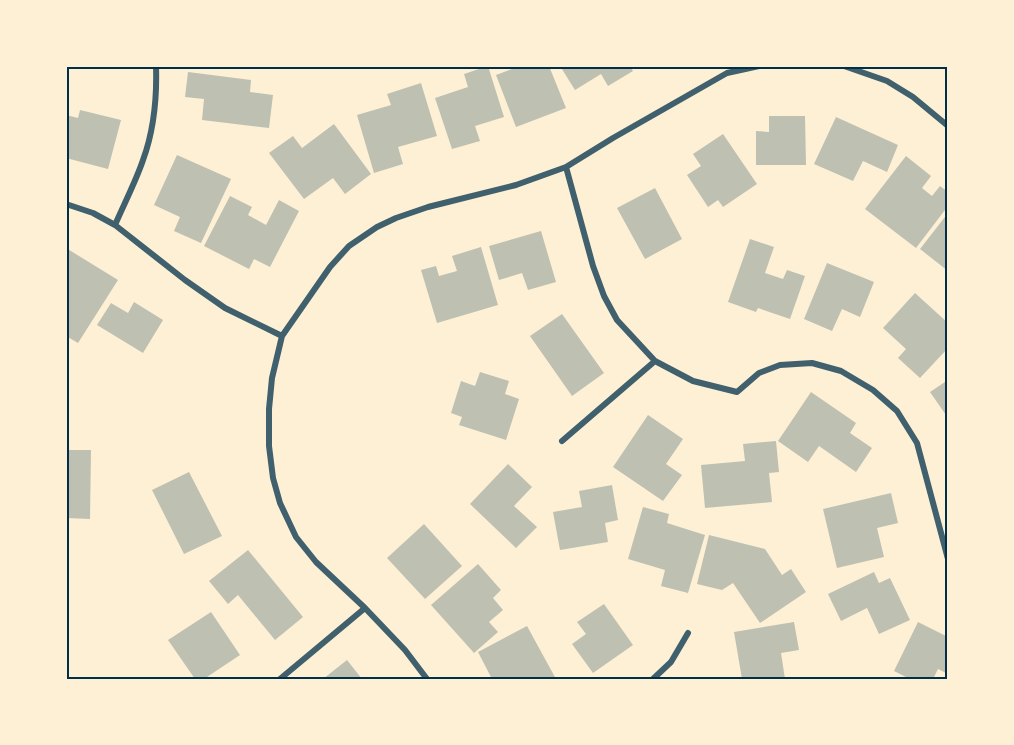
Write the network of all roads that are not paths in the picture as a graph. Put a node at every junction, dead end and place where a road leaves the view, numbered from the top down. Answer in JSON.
{"nodes":[{"id":1,"x":156,"y":66,"type":"edge"},
{"id":2,"x":724,"y":66,"type":"edge"},
{"id":3,"x":759,"y":66,"type":"edge"},
{"id":4,"x":844,"y":66,"type":"edge"},
{"id":5,"x":728,"y":73,"type":"junction"},
{"id":6,"x":948,"y":126,"type":"edge"},
{"id":7,"x":566,"y":167,"type":"junction"},
{"id":8,"x":66,"y":204,"type":"edge"},
{"id":9,"x":115,"y":225,"type":"junction"},
{"id":10,"x":282,"y":336,"type":"junction"},
{"id":11,"x":655,"y":361,"type":"junction"},
{"id":12,"x":562,"y":441,"type":"dead end"},
{"id":13,"x":948,"y":559,"type":"edge"},
{"id":14,"x":364,"y":608,"type":"junction"},
{"id":15,"x":688,"y":633,"type":"dead end"},
{"id":16,"x":280,"y":679,"type":"edge"},
{"id":17,"x":427,"y":679,"type":"edge"},
{"id":18,"x":653,"y":679,"type":"edge"}],
"edges":[{"from":1,"to":9,"type":"street"},
{"from":2,"to":5,"type":"street"},
{"from":3,"to":5,"type":"street"},
{"from":4,"to":6,"type":"street"},
{"from":5,"to":7,"type":"street"},
{"from":7,"to":10,"type":"street"},
{"from":7,"to":11,"type":"street"},
{"from":8,"to":9,"type":"street"},
{"from":9,"to":10,"type":"street"},
{"from":10,"to":14,"type":"street"},
{"from":11,"to":12,"type":"street"},
{"from":11,"to":13,"type":"street"},
{"from":14,"to":16,"type":"street"},
{"from":14,"to":17,"type":"street"},
{"from":15,"to":18,"type":"street"}]}
